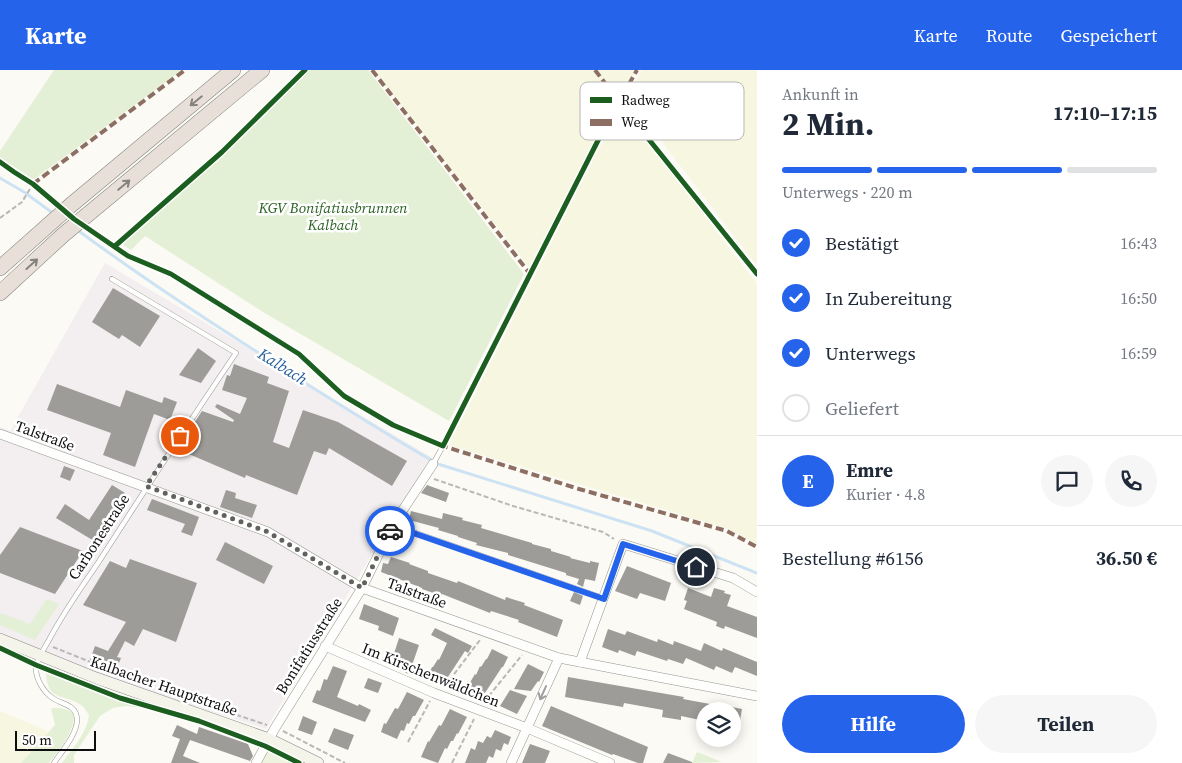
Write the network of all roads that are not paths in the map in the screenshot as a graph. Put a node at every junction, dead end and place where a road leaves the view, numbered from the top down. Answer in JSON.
{"nodes":[{"id":1,"x":233,"y":70,"type":"edge"},
{"id":2,"x":262,"y":70,"type":"edge"},
{"id":3,"x":0,"y":268,"type":"edge"},
{"id":4,"x":112,"y":279,"type":"dead end"},
{"id":5,"x":0,"y":293,"type":"edge"},
{"id":6,"x":245,"y":321,"type":"dead end"},
{"id":7,"x":0,"y":434,"type":"edge"},
{"id":8,"x":433,"y":464,"type":"joint"},
{"id":9,"x":146,"y":486,"type":"junction"},
{"id":10,"x":393,"y":526,"type":"junction"},
{"id":11,"x":362,"y":588,"type":"junction"},
{"id":12,"x":757,"y":592,"type":"edge"},
{"id":13,"x":604,"y":599,"type":"junction"},
{"id":14,"x":0,"y":639,"type":"edge"},
{"id":15,"x":325,"y":646,"type":"junction"},
{"id":16,"x":40,"y":657,"type":"junction"},
{"id":17,"x":559,"y":658,"type":"junction"},
{"id":18,"x":580,"y":662,"type":"junction"},
{"id":19,"x":757,"y":696,"type":"edge"},
{"id":20,"x":527,"y":728,"type":"junction"},
{"id":21,"x":269,"y":739,"type":"junction"},
{"id":22,"x":54,"y":763,"type":"edge"},
{"id":23,"x":256,"y":763,"type":"edge"},
{"id":24,"x":318,"y":763,"type":"edge"},
{"id":25,"x":511,"y":763,"type":"edge"},
{"id":26,"x":610,"y":763,"type":"edge"}],
"edges":[{"from":1,"to":3,"type":"highway","one_way":true},
{"from":5,"to":2,"type":"highway","one_way":true},
{"from":4,"to":9,"type":"lane","name":"Carbonestraße"},
{"from":6,"to":8,"type":"lane"},
{"from":7,"to":9,"type":"street","name":"Talstraße"},
{"from":8,"to":10,"type":"street","name":"Bonifatiusstraße"},
{"from":9,"to":11,"type":"street","name":"Talstraße"},
{"from":9,"to":16,"type":"lane","name":"Carbonestraße"},
{"from":10,"to":11,"type":"street","name":"Bonifatiusstraße"},
{"from":10,"to":13,"type":"lane"},
{"from":11,"to":15,"type":"street","name":"Bonifatiusstraße"},
{"from":11,"to":17,"type":"street","name":"Talstraße"},
{"from":12,"to":13,"type":"street"},
{"from":13,"to":18,"type":"street"},
{"from":14,"to":16,"type":"street","name":"Kalbacher Hauptstraße"},
{"from":15,"to":20,"type":"street","name":"Im Kirschenwäldchen"},
{"from":15,"to":21,"type":"street","name":"Bonifatiusstraße"},
{"from":16,"to":21,"type":"street","name":"Kalbacher Hauptstraße"},
{"from":16,"to":22,"type":"lane"},
{"from":17,"to":18,"type":"street","name":"Talstraße"},
{"from":17,"to":20,"type":"street","one_way":true},
{"from":18,"to":19,"type":"street","name":"Talstraße"},
{"from":20,"to":25,"type":"street"},
{"from":20,"to":26,"type":"street","name":"Im Kirschenwäldchen"},
{"from":21,"to":23,"type":"street","name":"Bonifatiusstraße"},
{"from":21,"to":24,"type":"street","name":"Kalbacher Hauptstraße"}]}
